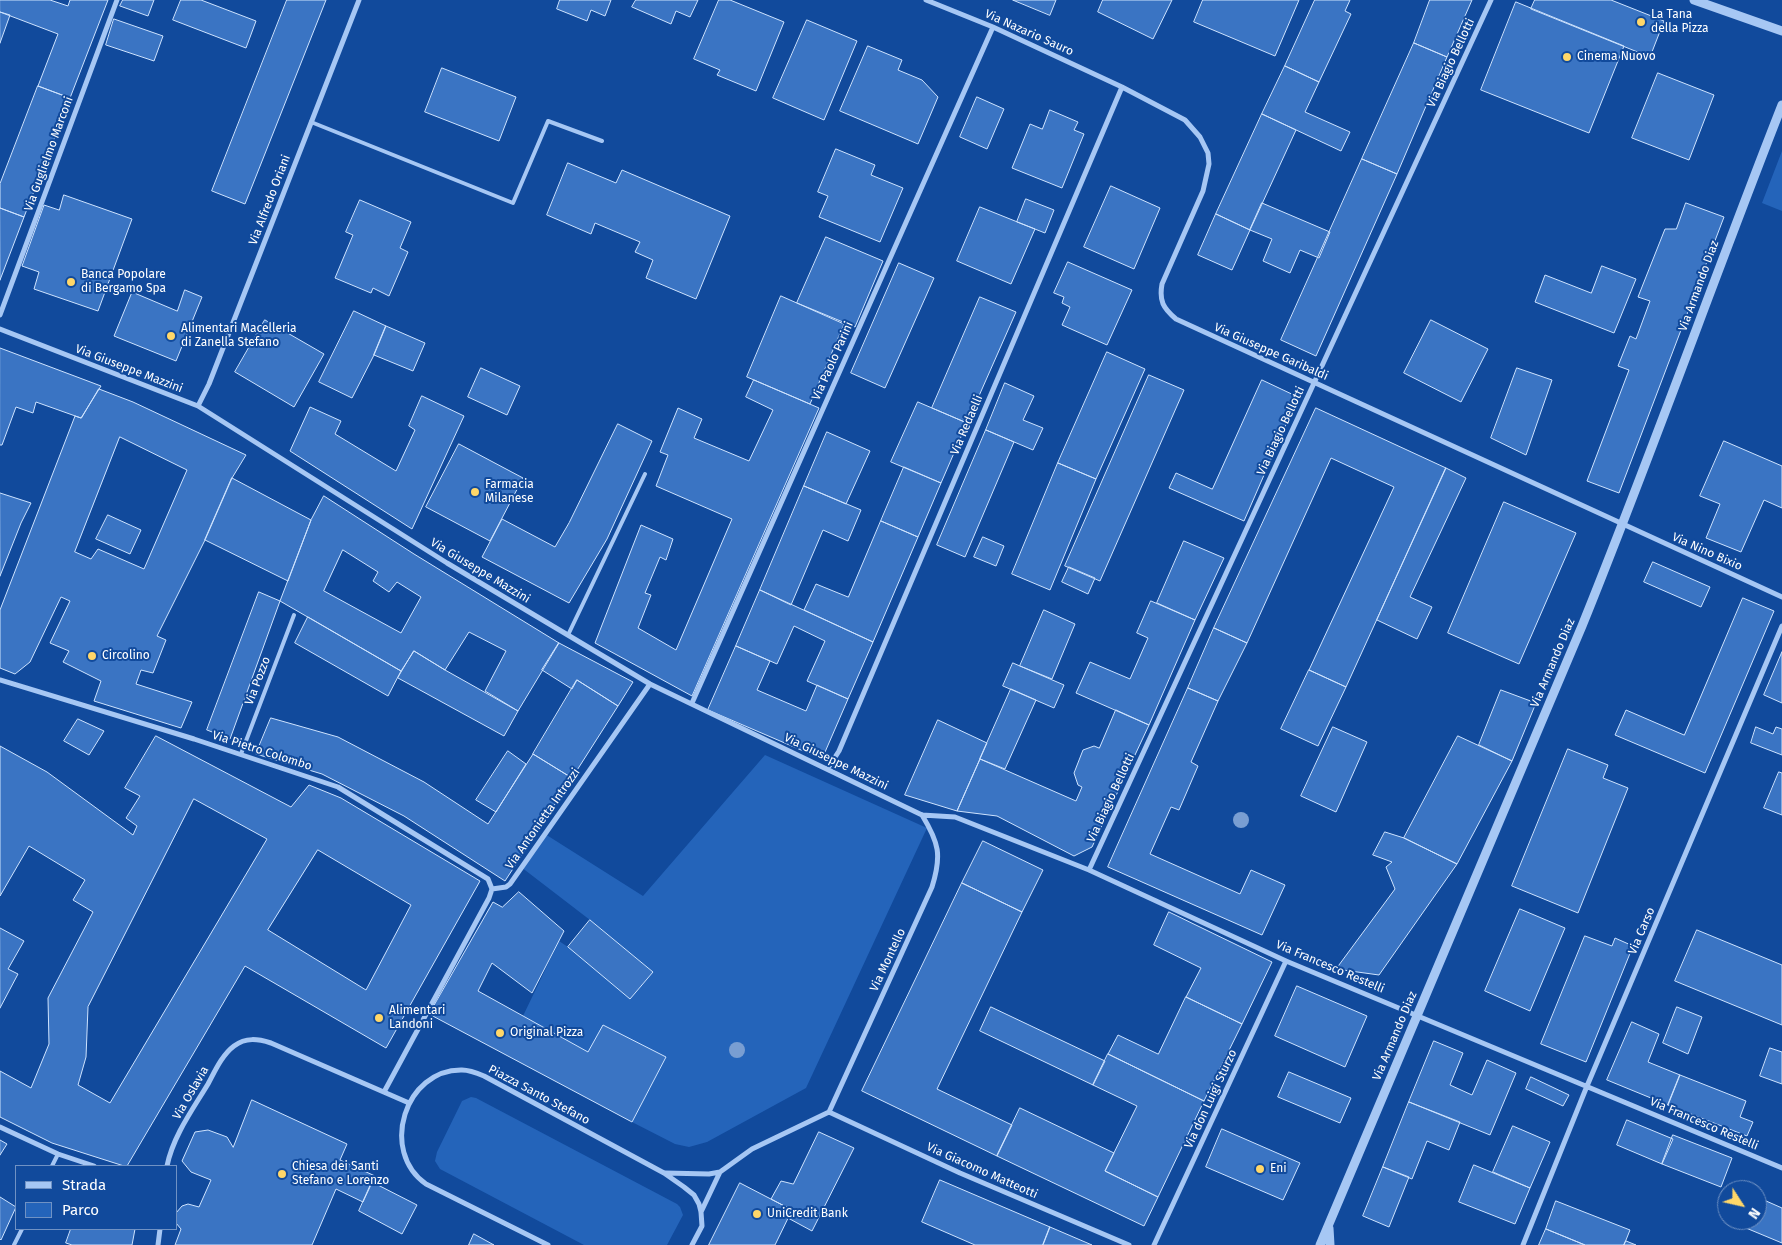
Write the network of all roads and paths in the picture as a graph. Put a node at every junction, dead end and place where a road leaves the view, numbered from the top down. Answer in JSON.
{"nodes":[{"id":1,"x":117,"y":0,"type":"edge"},
{"id":2,"x":359,"y":0,"type":"edge"},
{"id":3,"x":926,"y":0,"type":"edge"},
{"id":4,"x":1491,"y":0,"type":"edge"},
{"id":5,"x":1694,"y":0,"type":"edge"},
{"id":6,"x":993,"y":28,"type":"junction"},
{"id":7,"x":1782,"y":31,"type":"edge"},
{"id":8,"x":1122,"y":87,"type":"junction"},
{"id":9,"x":1782,"y":104,"type":"edge"},
{"id":10,"x":311,"y":122,"type":"junction"},
{"id":11,"x":602,"y":141,"type":"dead end"},
{"id":12,"x":0,"y":316,"type":"edge"},
{"id":13,"x":0,"y":329,"type":"edge"},
{"id":14,"x":1314,"y":382,"type":"junction"},
{"id":15,"x":198,"y":406,"type":"junction"},
{"id":16,"x":645,"y":474,"type":"dead end"},
{"id":17,"x":1623,"y":525,"type":"junction"},
{"id":18,"x":1782,"y":597,"type":"edge"},
{"id":19,"x":294,"y":615,"type":"dead end"},
{"id":20,"x":1782,"y":626,"type":"edge"},
{"id":21,"x":568,"y":635,"type":"junction"},
{"id":22,"x":0,"y":680,"type":"edge"},
{"id":23,"x":650,"y":684,"type":"junction"},
{"id":24,"x":692,"y":703,"type":"junction"},
{"id":25,"x":241,"y":754,"type":"junction"},
{"id":26,"x":828,"y":768,"type":"junction"},
{"id":27,"x":922,"y":815,"type":"junction"},
{"id":28,"x":955,"y":817,"type":"joint"},
{"id":29,"x":1088,"y":870,"type":"junction"},
{"id":30,"x":492,"y":889,"type":"junction"},
{"id":31,"x":1286,"y":961,"type":"junction"},
{"id":32,"x":1418,"y":1015,"type":"junction"},
{"id":33,"x":1587,"y":1086,"type":"junction"},
{"id":34,"x":384,"y":1092,"type":"junction"},
{"id":35,"x":409,"y":1104,"type":"junction"},
{"id":36,"x":829,"y":1112,"type":"junction"},
{"id":37,"x":0,"y":1127,"type":"edge"},
{"id":38,"x":58,"y":1154,"type":"junction"},
{"id":39,"x":52,"y":1165,"type":"edge"},
{"id":40,"x":91,"y":1165,"type":"edge"},
{"id":41,"x":168,"y":1165,"type":"edge"},
{"id":42,"x":1782,"y":1168,"type":"edge"},
{"id":43,"x":720,"y":1172,"type":"junction"},
{"id":44,"x":664,"y":1173,"type":"junction"},
{"id":45,"x":701,"y":1212,"type":"junction"},
{"id":46,"x":1329,"y":1225,"type":"junction"},
{"id":47,"x":22,"y":1230,"type":"edge"},
{"id":48,"x":160,"y":1230,"type":"edge"},
{"id":49,"x":14,"y":1245,"type":"edge"},
{"id":50,"x":158,"y":1245,"type":"edge"},
{"id":51,"x":548,"y":1245,"type":"edge"},
{"id":52,"x":692,"y":1245,"type":"edge"},
{"id":53,"x":1129,"y":1245,"type":"edge"},
{"id":54,"x":1154,"y":1245,"type":"edge"},
{"id":55,"x":1320,"y":1245,"type":"edge"},
{"id":56,"x":1330,"y":1245,"type":"edge"},
{"id":57,"x":1523,"y":1245,"type":"edge"}],
"edges":[{"from":1,"to":12,"type":"street","name":"Via Guglielmo Marconi"},
{"from":2,"to":10,"type":"street","name":"Via Alfredo Oriani"},
{"from":3,"to":6,"type":"street","name":"Via Nazario Sauro"},
{"from":4,"to":14,"type":"street","name":"Via Biagio Bellotti"},
{"from":5,"to":7,"type":"street"},
{"from":6,"to":8,"type":"street","name":"Via Nazario Sauro"},
{"from":6,"to":24,"type":"street","name":"Via Paolo Parini"},
{"from":8,"to":14,"type":"street","name":"Via Giuseppe Garibaldi"},
{"from":8,"to":26,"type":"street","name":"Via Redaelli"},
{"from":9,"to":17,"type":"street","name":"Via Armando Diaz"},
{"from":10,"to":11,"type":"lane"},
{"from":10,"to":15,"type":"street","name":"Via Alfredo Oriani"},
{"from":13,"to":15,"type":"street","name":"Via Giuseppe Mazzini"},
{"from":14,"to":17,"type":"street","name":"Via Giuseppe Garibaldi"},
{"from":14,"to":29,"type":"street","name":"Via Biagio Bellotti"},
{"from":15,"to":21,"type":"street","name":"Via Giuseppe Mazzini"},
{"from":16,"to":21,"type":"lane"},
{"from":17,"to":18,"type":"street","name":"Via Nino Bixio"},
{"from":17,"to":32,"type":"street","name":"Via Armando Diaz"},
{"from":19,"to":25,"type":"lane","name":"Via Pozzo"},
{"from":20,"to":33,"type":"street","name":"Via Carso"},
{"from":21,"to":23,"type":"street","name":"Via Giuseppe Mazzini"},
{"from":22,"to":25,"type":"street","name":"Via Pietro Colombo"},
{"from":23,"to":24,"type":"street","name":"Via Giuseppe Mazzini"},
{"from":23,"to":30,"type":"street","name":"Via Antonietta Introzzi"},
{"from":24,"to":26,"type":"street","name":"Via Giuseppe Mazzini"},
{"from":25,"to":30,"type":"street","name":"Via Pietro Colombo"},
{"from":26,"to":27,"type":"street","name":"Via Giuseppe Mazzini"},
{"from":27,"to":28,"type":"street","name":"Via Giuseppe Mazzini"},
{"from":27,"to":36,"type":"street","name":"Via Montello"},
{"from":28,"to":29,"type":"street","name":"Via Francesco Restelli"},
{"from":29,"to":31,"type":"street","name":"Via Francesco Restelli"},
{"from":30,"to":34,"type":"street"},
{"from":31,"to":32,"type":"street","name":"Via Francesco Restelli"},
{"from":31,"to":54,"type":"street","name":"Via don Luigi Sturzo"},
{"from":32,"to":33,"type":"street","name":"Via Francesco Restelli"},
{"from":32,"to":46,"type":"street","name":"Via Armando Diaz"},
{"from":33,"to":42,"type":"street","name":"Via Francesco Restelli"},
{"from":33,"to":57,"type":"street","name":"Via Carso"},
{"from":34,"to":35,"type":"street"},
{"from":34,"to":41,"type":"street","name":"Via Oslavia"},
{"from":35,"to":44,"type":"street","name":"Piazza Santo Stefano"},
{"from":35,"to":51,"type":"street","name":"Piazza Santo Stefano"},
{"from":36,"to":43,"type":"street"},
{"from":36,"to":53,"type":"street","name":"Via Giacomo Matteotti"},
{"from":37,"to":38,"type":"street"},
{"from":38,"to":39,"type":"lane"},
{"from":38,"to":40,"type":"street"},
{"from":43,"to":44,"type":"street","name":"Piazza Santo Stefano"},
{"from":43,"to":45,"type":"street"},
{"from":44,"to":45,"type":"street","name":"Piazza Santo Stefano"},
{"from":45,"to":52,"type":"street"},
{"from":46,"to":55,"type":"street","name":"Via Armando Diaz"},
{"from":46,"to":56,"type":"street"},
{"from":47,"to":49,"type":"lane"},
{"from":48,"to":50,"type":"street"}]}
